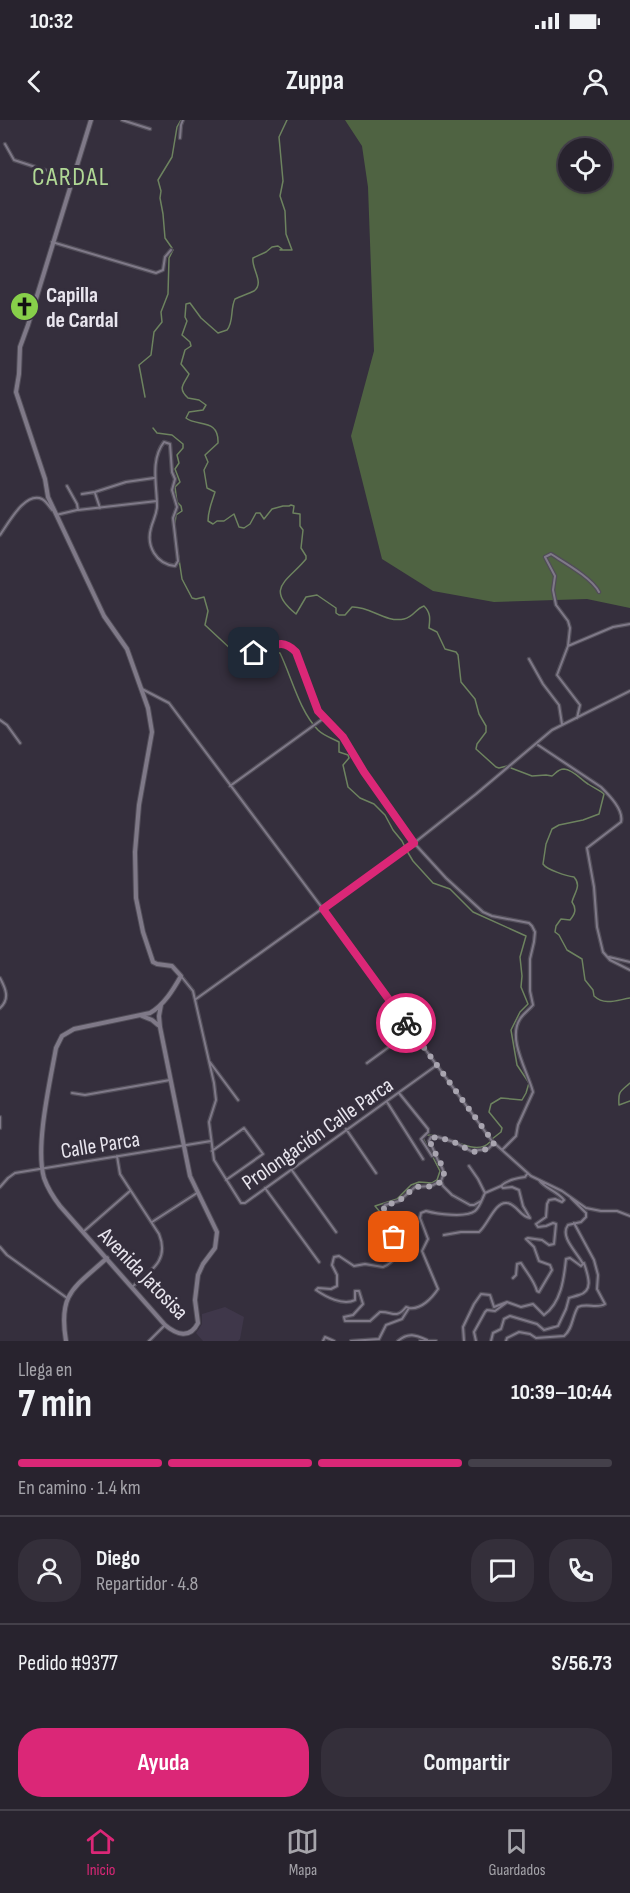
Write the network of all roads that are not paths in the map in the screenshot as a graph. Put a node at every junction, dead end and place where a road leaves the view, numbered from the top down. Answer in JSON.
{"nodes":[{"id":1,"x":91,"y":120,"type":"edge"},
{"id":2,"x":122,"y":120,"type":"edge"},
{"id":3,"x":183,"y":120,"type":"edge"},
{"id":4,"x":150,"y":129,"type":"dead end"},
{"id":5,"x":180,"y":138,"type":"dead end"},
{"id":6,"x":5,"y":144,"type":"dead end"},
{"id":7,"x":72,"y":179,"type":"junction"},
{"id":8,"x":52,"y":242,"type":"junction"},
{"id":9,"x":171,"y":250,"type":"dead end"},
{"id":10,"x":154,"y":478,"type":"junction"},
{"id":11,"x":67,"y":486,"type":"dead end"},
{"id":12,"x":95,"y":492,"type":"junction"},
{"id":13,"x":82,"y":494,"type":"dead end"},
{"id":14,"x":157,"y":501,"type":"junction"},
{"id":15,"x":100,"y":508,"type":"junction"},
{"id":16,"x":78,"y":510,"type":"junction"},
{"id":17,"x":55,"y":513,"type":"junction"},
{"id":18,"x":0,"y":536,"type":"edge"},
{"id":19,"x":599,"y":592,"type":"dead end"},
{"id":20,"x":630,"y":624,"type":"edge"},
{"id":21,"x":568,"y":646,"type":"junction"},
{"id":22,"x":250,"y":653,"type":"dead end"},
{"id":23,"x":529,"y":659,"type":"dead end"},
{"id":24,"x":142,"y":689,"type":"junction"},
{"id":25,"x":630,"y":691,"type":"edge"},
{"id":26,"x":324,"y":718,"type":"junction"},
{"id":27,"x":577,"y":718,"type":"junction"},
{"id":28,"x":0,"y":720,"type":"edge"},
{"id":29,"x":562,"y":724,"type":"junction"},
{"id":30,"x":20,"y":743,"type":"dead end"},
{"id":31,"x":537,"y":744,"type":"junction"},
{"id":32,"x":230,"y":786,"type":"junction"},
{"id":33,"x":414,"y":843,"type":"junction"},
{"id":34,"x":323,"y":909,"type":"junction"},
{"id":35,"x":606,"y":957,"type":"junction"},
{"id":36,"x":630,"y":962,"type":"edge"},
{"id":37,"x":630,"y":970,"type":"edge"},
{"id":38,"x":181,"y":976,"type":"junction"},
{"id":39,"x":0,"y":978,"type":"edge"},
{"id":40,"x":196,"y":999,"type":"junction"},
{"id":41,"x":161,"y":1005,"type":"junction"},
{"id":42,"x":0,"y":1008,"type":"edge"},
{"id":43,"x":141,"y":1016,"type":"junction"},
{"id":44,"x":160,"y":1027,"type":"junction"},
{"id":45,"x":411,"y":1030,"type":"junction"},
{"id":46,"x":208,"y":1061,"type":"junction"},
{"id":47,"x":367,"y":1064,"type":"dead end"},
{"id":48,"x":437,"y":1065,"type":"junction"},
{"id":49,"x":170,"y":1080,"type":"junction"},
{"id":50,"x":72,"y":1093,"type":"dead end"},
{"id":51,"x":399,"y":1093,"type":"junction"},
{"id":52,"x":238,"y":1100,"type":"dead end"},
{"id":53,"x":387,"y":1102,"type":"junction"},
{"id":54,"x":0,"y":1117,"type":"edge"},
{"id":55,"x":0,"y":1128,"type":"edge"},
{"id":56,"x":346,"y":1130,"type":"junction"},
{"id":57,"x":211,"y":1141,"type":"junction"},
{"id":58,"x":494,"y":1143,"type":"junction"},
{"id":59,"x":183,"y":1145,"type":"junction"},
{"id":60,"x":502,"y":1150,"type":"junction"},
{"id":61,"x":212,"y":1151,"type":"junction"},
{"id":62,"x":117,"y":1156,"type":"junction"},
{"id":63,"x":432,"y":1156,"type":"dead end"},
{"id":64,"x":423,"y":1159,"type":"dead end"},
{"id":65,"x":469,"y":1166,"type":"dead end"},
{"id":66,"x":42,"y":1169,"type":"junction"},
{"id":67,"x":291,"y":1170,"type":"junction"},
{"id":68,"x":375,"y":1173,"type":"dead end"},
{"id":69,"x":528,"y":1173,"type":"junction"},
{"id":70,"x":226,"y":1180,"type":"junction"},
{"id":71,"x":538,"y":1180,"type":"junction"},
{"id":72,"x":441,"y":1181,"type":"junction"},
{"id":73,"x":0,"y":1186,"type":"edge"},
{"id":74,"x":501,"y":1186,"type":"junction"},
{"id":75,"x":265,"y":1188,"type":"junction"},
{"id":76,"x":130,"y":1191,"type":"junction"},
{"id":77,"x":198,"y":1192,"type":"junction"},
{"id":78,"x":485,"y":1193,"type":"junction"},
{"id":79,"x":570,"y":1196,"type":"junction"},
{"id":80,"x":481,"y":1201,"type":"junction"},
{"id":81,"x":630,"y":1216,"type":"edge"},
{"id":82,"x":152,"y":1222,"type":"junction"},
{"id":83,"x":574,"y":1223,"type":"junction"},
{"id":84,"x":336,"y":1232,"type":"dead end"},
{"id":85,"x":82,"y":1233,"type":"junction"},
{"id":86,"x":444,"y":1235,"type":"dead end"},
{"id":87,"x":0,"y":1247,"type":"edge"},
{"id":88,"x":107,"y":1258,"type":"junction"},
{"id":89,"x":320,"y":1262,"type":"dead end"},
{"id":90,"x":584,"y":1263,"type":"junction"},
{"id":91,"x":513,"y":1278,"type":"dead end"},
{"id":92,"x":132,"y":1287,"type":"junction"},
{"id":93,"x":67,"y":1299,"type":"junction"},
{"id":94,"x":509,"y":1302,"type":"junction"},
{"id":95,"x":409,"y":1308,"type":"junction"},
{"id":96,"x":165,"y":1325,"type":"junction"},
{"id":97,"x":427,"y":1340,"type":"edge"},
{"id":98,"x":66,"y":1341,"type":"edge"},
{"id":99,"x":149,"y":1341,"type":"edge"},
{"id":100,"x":323,"y":1341,"type":"edge"},
{"id":101,"x":334,"y":1341,"type":"edge"},
{"id":102,"x":351,"y":1341,"type":"edge"},
{"id":103,"x":398,"y":1341,"type":"edge"},
{"id":104,"x":420,"y":1341,"type":"edge"},
{"id":105,"x":436,"y":1341,"type":"edge"},
{"id":106,"x":464,"y":1341,"type":"edge"},
{"id":107,"x":476,"y":1341,"type":"edge"},
{"id":108,"x":491,"y":1341,"type":"edge"},
{"id":109,"x":506,"y":1341,"type":"edge"}],
"edges":[{"from":1,"to":7,"type":"street"},
{"from":2,"to":4,"type":"street"},
{"from":3,"to":5,"type":"street"},
{"from":6,"to":7,"type":"street"},
{"from":7,"to":8,"type":"street"},
{"from":8,"to":9,"type":"street"},
{"from":8,"to":17,"type":"street"},
{"from":10,"to":12,"type":"street"},
{"from":10,"to":14,"type":"street"},
{"from":10,"to":14,"type":"street"},
{"from":11,"to":16,"type":"street"},
{"from":12,"to":13,"type":"street"},
{"from":12,"to":15,"type":"street"},
{"from":14,"to":15,"type":"street"},
{"from":15,"to":16,"type":"street"},
{"from":16,"to":17,"type":"street"},
{"from":17,"to":18,"type":"street"},
{"from":17,"to":24,"type":"street"},
{"from":19,"to":21,"type":"street"},
{"from":20,"to":21,"type":"street"},
{"from":21,"to":27,"type":"street"},
{"from":22,"to":26,"type":"street"},
{"from":23,"to":29,"type":"street"},
{"from":24,"to":32,"type":"street"},
{"from":24,"to":38,"type":"street"},
{"from":25,"to":27,"type":"street"},
{"from":26,"to":32,"type":"street"},
{"from":26,"to":33,"type":"street"},
{"from":27,"to":29,"type":"street"},
{"from":28,"to":30,"type":"street"},
{"from":29,"to":31,"type":"street"},
{"from":31,"to":33,"type":"street"},
{"from":31,"to":35,"type":"street"},
{"from":32,"to":34,"type":"street"},
{"from":33,"to":34,"type":"street"},
{"from":33,"to":60,"type":"street"},
{"from":34,"to":40,"type":"street"},
{"from":34,"to":45,"type":"street"},
{"from":35,"to":36,"type":"street"},
{"from":35,"to":37,"type":"street"},
{"from":38,"to":40,"type":"street"},
{"from":38,"to":41,"type":"street","name":"Avenida Jatosisa"},
{"from":39,"to":42,"type":"street"},
{"from":40,"to":46,"type":"street","name":"Prolongación Calle Parca"},
{"from":41,"to":43,"type":"street","name":"Avenida Jatosisa"},
{"from":41,"to":44,"type":"street","name":"Avenida Jatosisa"},
{"from":43,"to":44,"type":"street"},
{"from":43,"to":66,"type":"street","name":"Avenida Jatosisa"},
{"from":44,"to":49,"type":"street","name":"Avenida Jatosisa"},
{"from":45,"to":47,"type":"street"},
{"from":45,"to":48,"type":"street"},
{"from":46,"to":52,"type":"street"},
{"from":46,"to":57,"type":"street","name":"Prolongación Calle Parca"},
{"from":48,"to":51,"type":"street","name":"Prolongación Calle Parca"},
{"from":48,"to":58,"type":"street"},
{"from":49,"to":50,"type":"street"},
{"from":49,"to":59,"type":"street","name":"Avenida Jatosisa"},
{"from":51,"to":53,"type":"street","name":"Prolongación Calle Parca"},
{"from":51,"to":63,"type":"street"},
{"from":53,"to":56,"type":"street","name":"Prolongación Calle Parca"},
{"from":53,"to":64,"type":"street"},
{"from":54,"to":55,"type":"street"},
{"from":56,"to":67,"type":"street","name":"Prolongación Calle Parca"},
{"from":56,"to":68,"type":"street"},
{"from":57,"to":59,"type":"street","name":"Calle Parca"},
{"from":57,"to":61,"type":"street","name":"Prolongación Calle Parca"},
{"from":58,"to":60,"type":"street"},
{"from":58,"to":72,"type":"street"},
{"from":59,"to":62,"type":"street","name":"Calle Parca"},
{"from":59,"to":77,"type":"street","name":"Avenida Jatosisa"},
{"from":60,"to":69,"type":"street"},
{"from":61,"to":70,"type":"street","name":"Prolongación Calle Parca"},
{"from":61,"to":70,"type":"street"},
{"from":62,"to":66,"type":"street","name":"Calle Parca"},
{"from":62,"to":76,"type":"street"},
{"from":65,"to":78,"type":"street"},
{"from":66,"to":73,"type":"street","name":"Calle Parca"},
{"from":66,"to":85,"type":"street","name":"Avenida Jatosisa"},
{"from":67,"to":75,"type":"street","name":"Prolongación Calle Parca"},
{"from":67,"to":84,"type":"street"},
{"from":69,"to":71,"type":"street"},
{"from":69,"to":74,"type":"street"},
{"from":70,"to":75,"type":"street","name":"Prolongación Calle Parca"},
{"from":71,"to":79,"type":"street"},
{"from":71,"to":91,"type":"street"},
{"from":72,"to":80,"type":"street"},
{"from":72,"to":95,"type":"street"},
{"from":74,"to":78,"type":"street"},
{"from":74,"to":86,"type":"street"},
{"from":75,"to":89,"type":"street"},
{"from":76,"to":82,"type":"street"},
{"from":76,"to":85,"type":"street"},
{"from":77,"to":82,"type":"street"},
{"from":77,"to":96,"type":"street","name":"Avenida Jatosisa"},
{"from":78,"to":80,"type":"street"},
{"from":79,"to":81,"type":"street"},
{"from":79,"to":83,"type":"street"},
{"from":80,"to":95,"type":"street"},
{"from":82,"to":92,"type":"street"},
{"from":83,"to":90,"type":"street"},
{"from":83,"to":109,"type":"street"},
{"from":85,"to":88,"type":"street","name":"Avenida Jatosisa"},
{"from":87,"to":93,"type":"street"},
{"from":88,"to":92,"type":"street","name":"Avenida Jatosisa"},
{"from":88,"to":93,"type":"street"},
{"from":90,"to":94,"type":"street"},
{"from":90,"to":108,"type":"street"},
{"from":92,"to":96,"type":"street","name":"Avenida Jatosisa"},
{"from":93,"to":98,"type":"street"},
{"from":94,"to":106,"type":"street"},
{"from":94,"to":107,"type":"street"},
{"from":95,"to":102,"type":"street"},
{"from":96,"to":99,"type":"street"},
{"from":97,"to":103,"type":"street"},
{"from":97,"to":104,"type":"street"},
{"from":97,"to":105,"type":"street"},
{"from":100,"to":101,"type":"street"}]}
